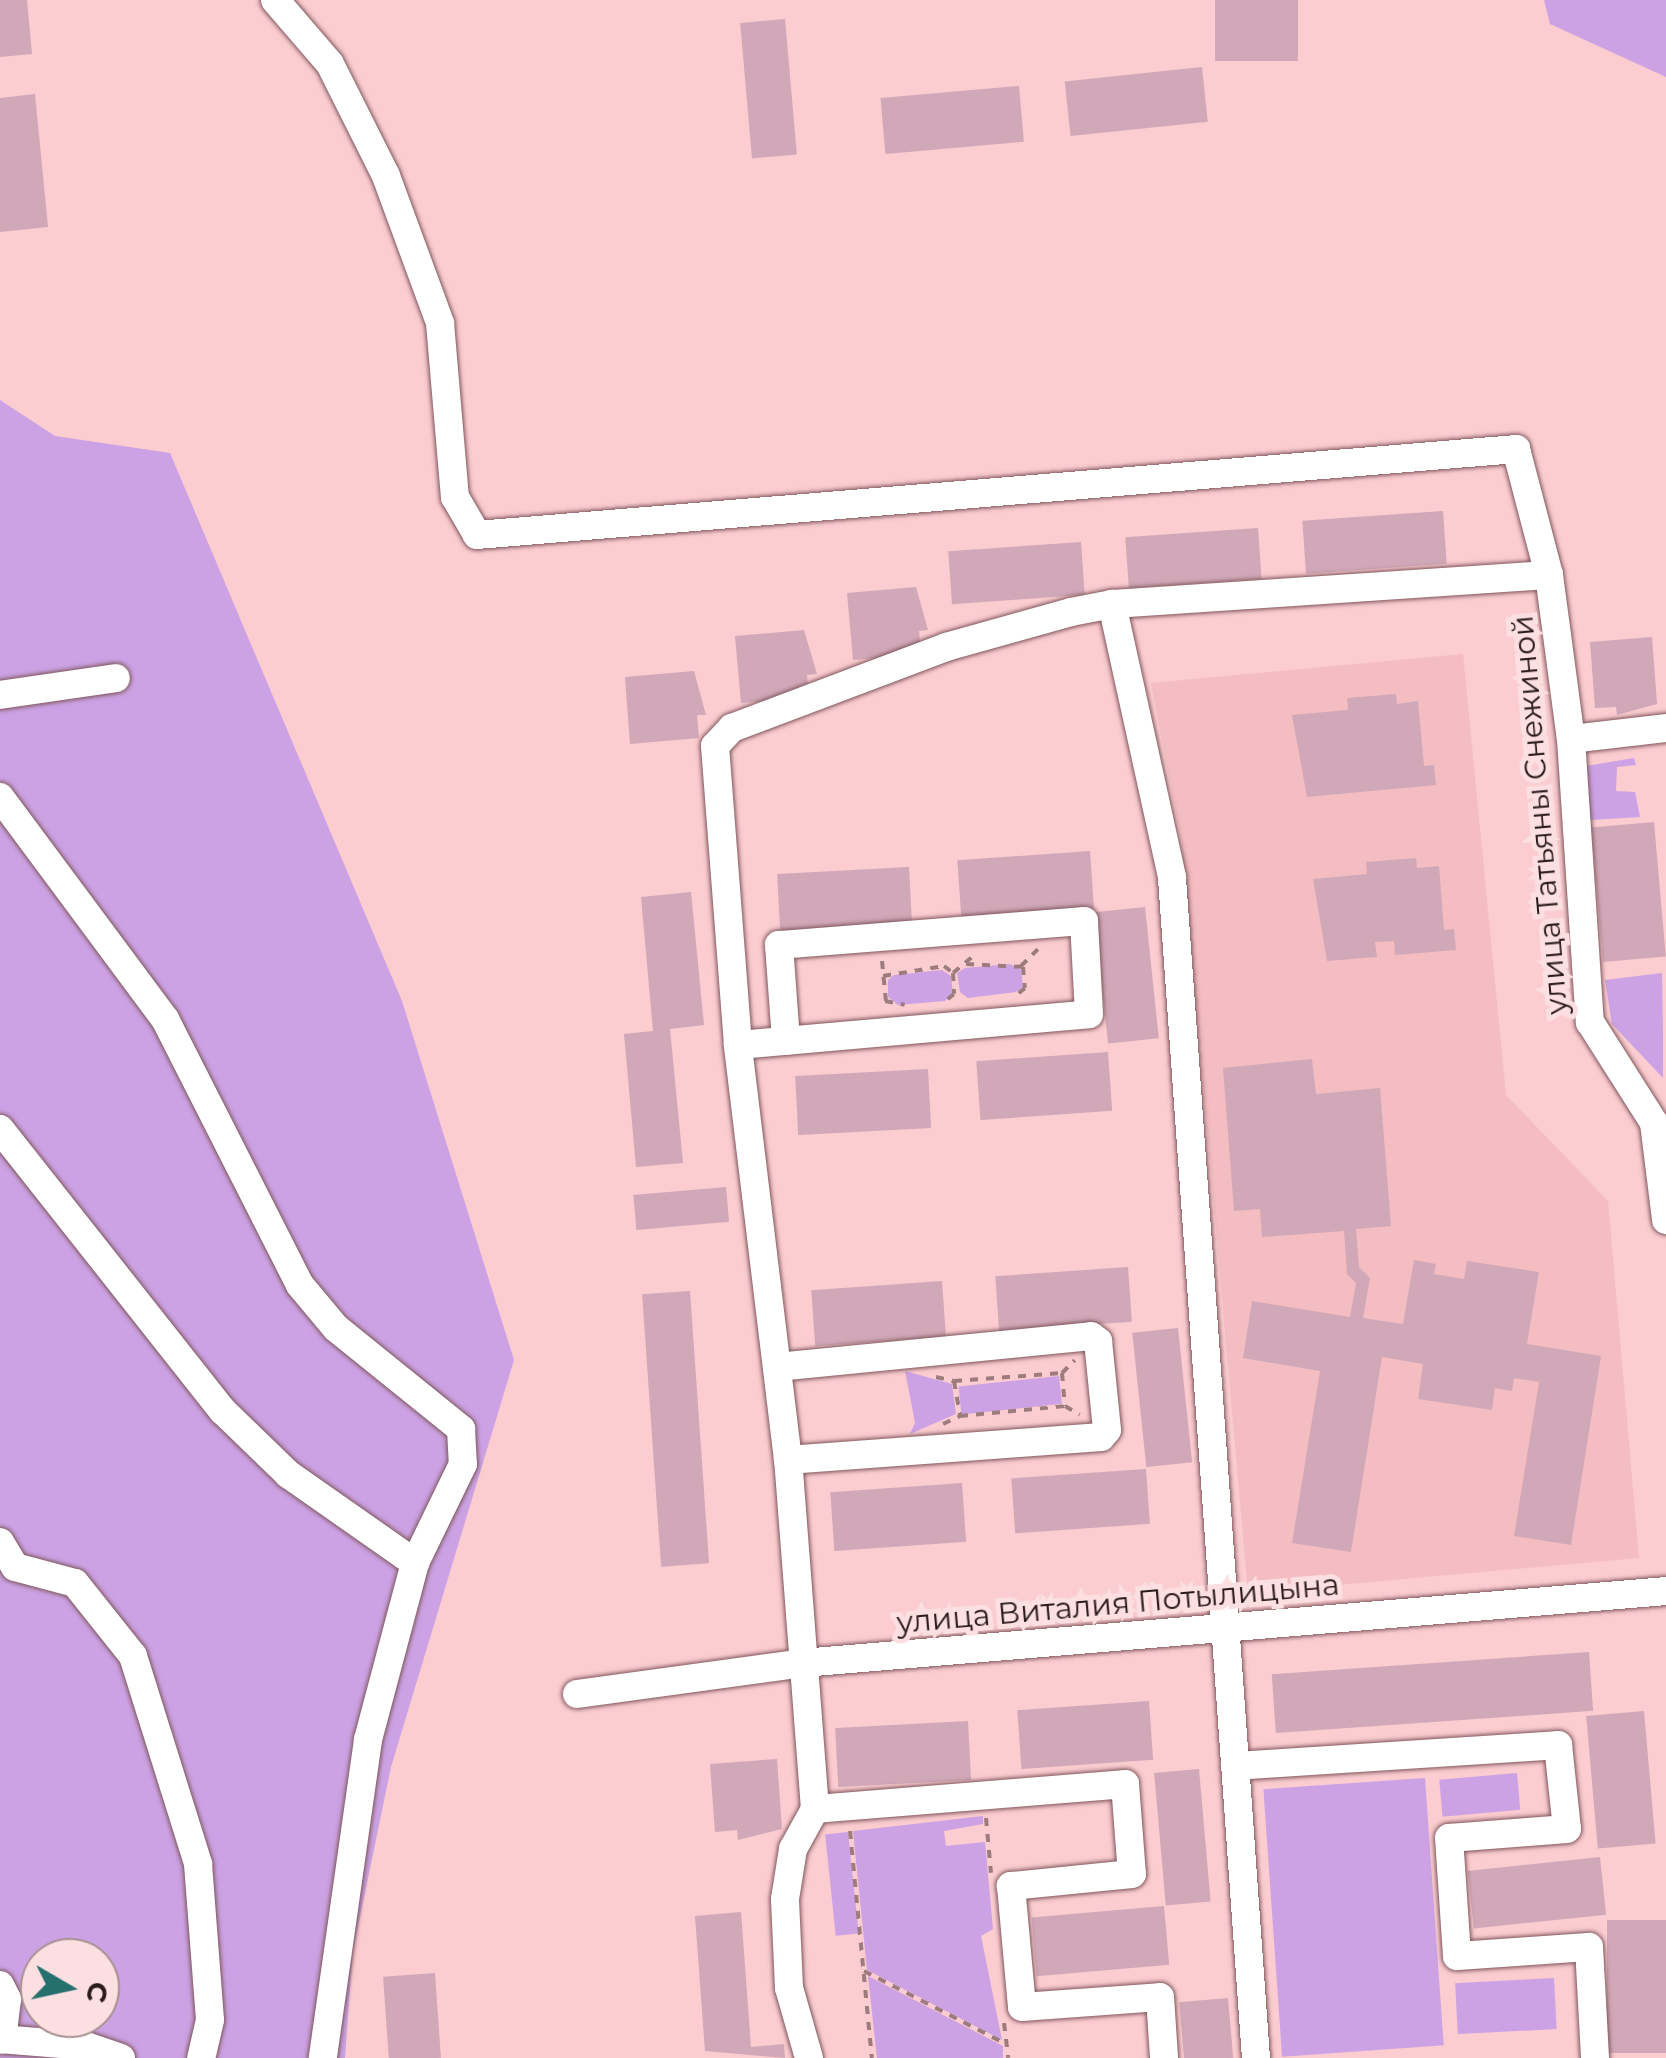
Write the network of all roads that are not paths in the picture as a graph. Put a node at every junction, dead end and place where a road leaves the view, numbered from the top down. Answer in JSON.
{"nodes":[{"id":1,"x":275,"y":0,"type":"edge"},
{"id":2,"x":1549,"y":575,"type":"junction"},
{"id":3,"x":1112,"y":604,"type":"junction"},
{"id":4,"x":116,"y":678,"type":"dead end"},
{"id":5,"x":0,"y":695,"type":"edge"},
{"id":6,"x":1666,"y":728,"type":"edge"},
{"id":7,"x":1571,"y":739,"type":"junction"},
{"id":8,"x":0,"y":797,"type":"edge"},
{"id":9,"x":786,"y":1041,"type":"junction"},
{"id":10,"x":738,"y":1045,"type":"junction"},
{"id":11,"x":0,"y":1128,"type":"edge"},
{"id":12,"x":1666,"y":1220,"type":"edge"},
{"id":13,"x":778,"y":1367,"type":"junction"},
{"id":14,"x":788,"y":1460,"type":"junction"},
{"id":15,"x":0,"y":1542,"type":"edge"},
{"id":16,"x":415,"y":1563,"type":"junction"},
{"id":17,"x":1666,"y":1592,"type":"edge"},
{"id":18,"x":1227,"y":1628,"type":"junction"},
{"id":19,"x":802,"y":1662,"type":"junction"},
{"id":20,"x":577,"y":1694,"type":"dead end"},
{"id":21,"x":1235,"y":1766,"type":"junction"},
{"id":22,"x":815,"y":1809,"type":"junction"},
{"id":23,"x":0,"y":1985,"type":"edge"},
{"id":24,"x":1,"y":2040,"type":"edge"},
{"id":25,"x":121,"y":2058,"type":"edge"},
{"id":26,"x":202,"y":2058,"type":"edge"},
{"id":27,"x":323,"y":2058,"type":"edge"},
{"id":28,"x":810,"y":2058,"type":"edge"},
{"id":29,"x":1164,"y":2058,"type":"edge"},
{"id":30,"x":1256,"y":2058,"type":"edge"},
{"id":31,"x":1595,"y":2058,"type":"edge"}],
"edges":[{"from":1,"to":2,"type":"street","name":"улица Татьяны Снежиной"},
{"from":2,"to":3,"type":"street"},
{"from":2,"to":7,"type":"street","name":"улица Татьяны Снежиной"},
{"from":3,"to":10,"type":"street"},
{"from":3,"to":18,"type":"street"},
{"from":4,"to":5,"type":"street"},
{"from":6,"to":7,"type":"street"},
{"from":7,"to":12,"type":"street","name":"улица Татьяны Снежиной"},
{"from":8,"to":16,"type":"street"},
{"from":9,"to":9,"type":"street"},
{"from":9,"to":10,"type":"street"},
{"from":10,"to":13,"type":"street"},
{"from":11,"to":16,"type":"street"},
{"from":13,"to":14,"type":"street"},
{"from":13,"to":14,"type":"street"},
{"from":14,"to":19,"type":"street"},
{"from":15,"to":26,"type":"street"},
{"from":16,"to":27,"type":"street"},
{"from":17,"to":18,"type":"street","name":"улица Виталия Потылицына"},
{"from":18,"to":19,"type":"street","name":"улица Виталия Потылицына"},
{"from":18,"to":21,"type":"street"},
{"from":19,"to":20,"type":"street","name":"улица Виталия Потылицына"},
{"from":19,"to":22,"type":"street"},
{"from":21,"to":30,"type":"street"},
{"from":21,"to":31,"type":"street"},
{"from":22,"to":28,"type":"street"},
{"from":22,"to":29,"type":"street"},
{"from":23,"to":24,"type":"street"},
{"from":24,"to":25,"type":"street"}]}
